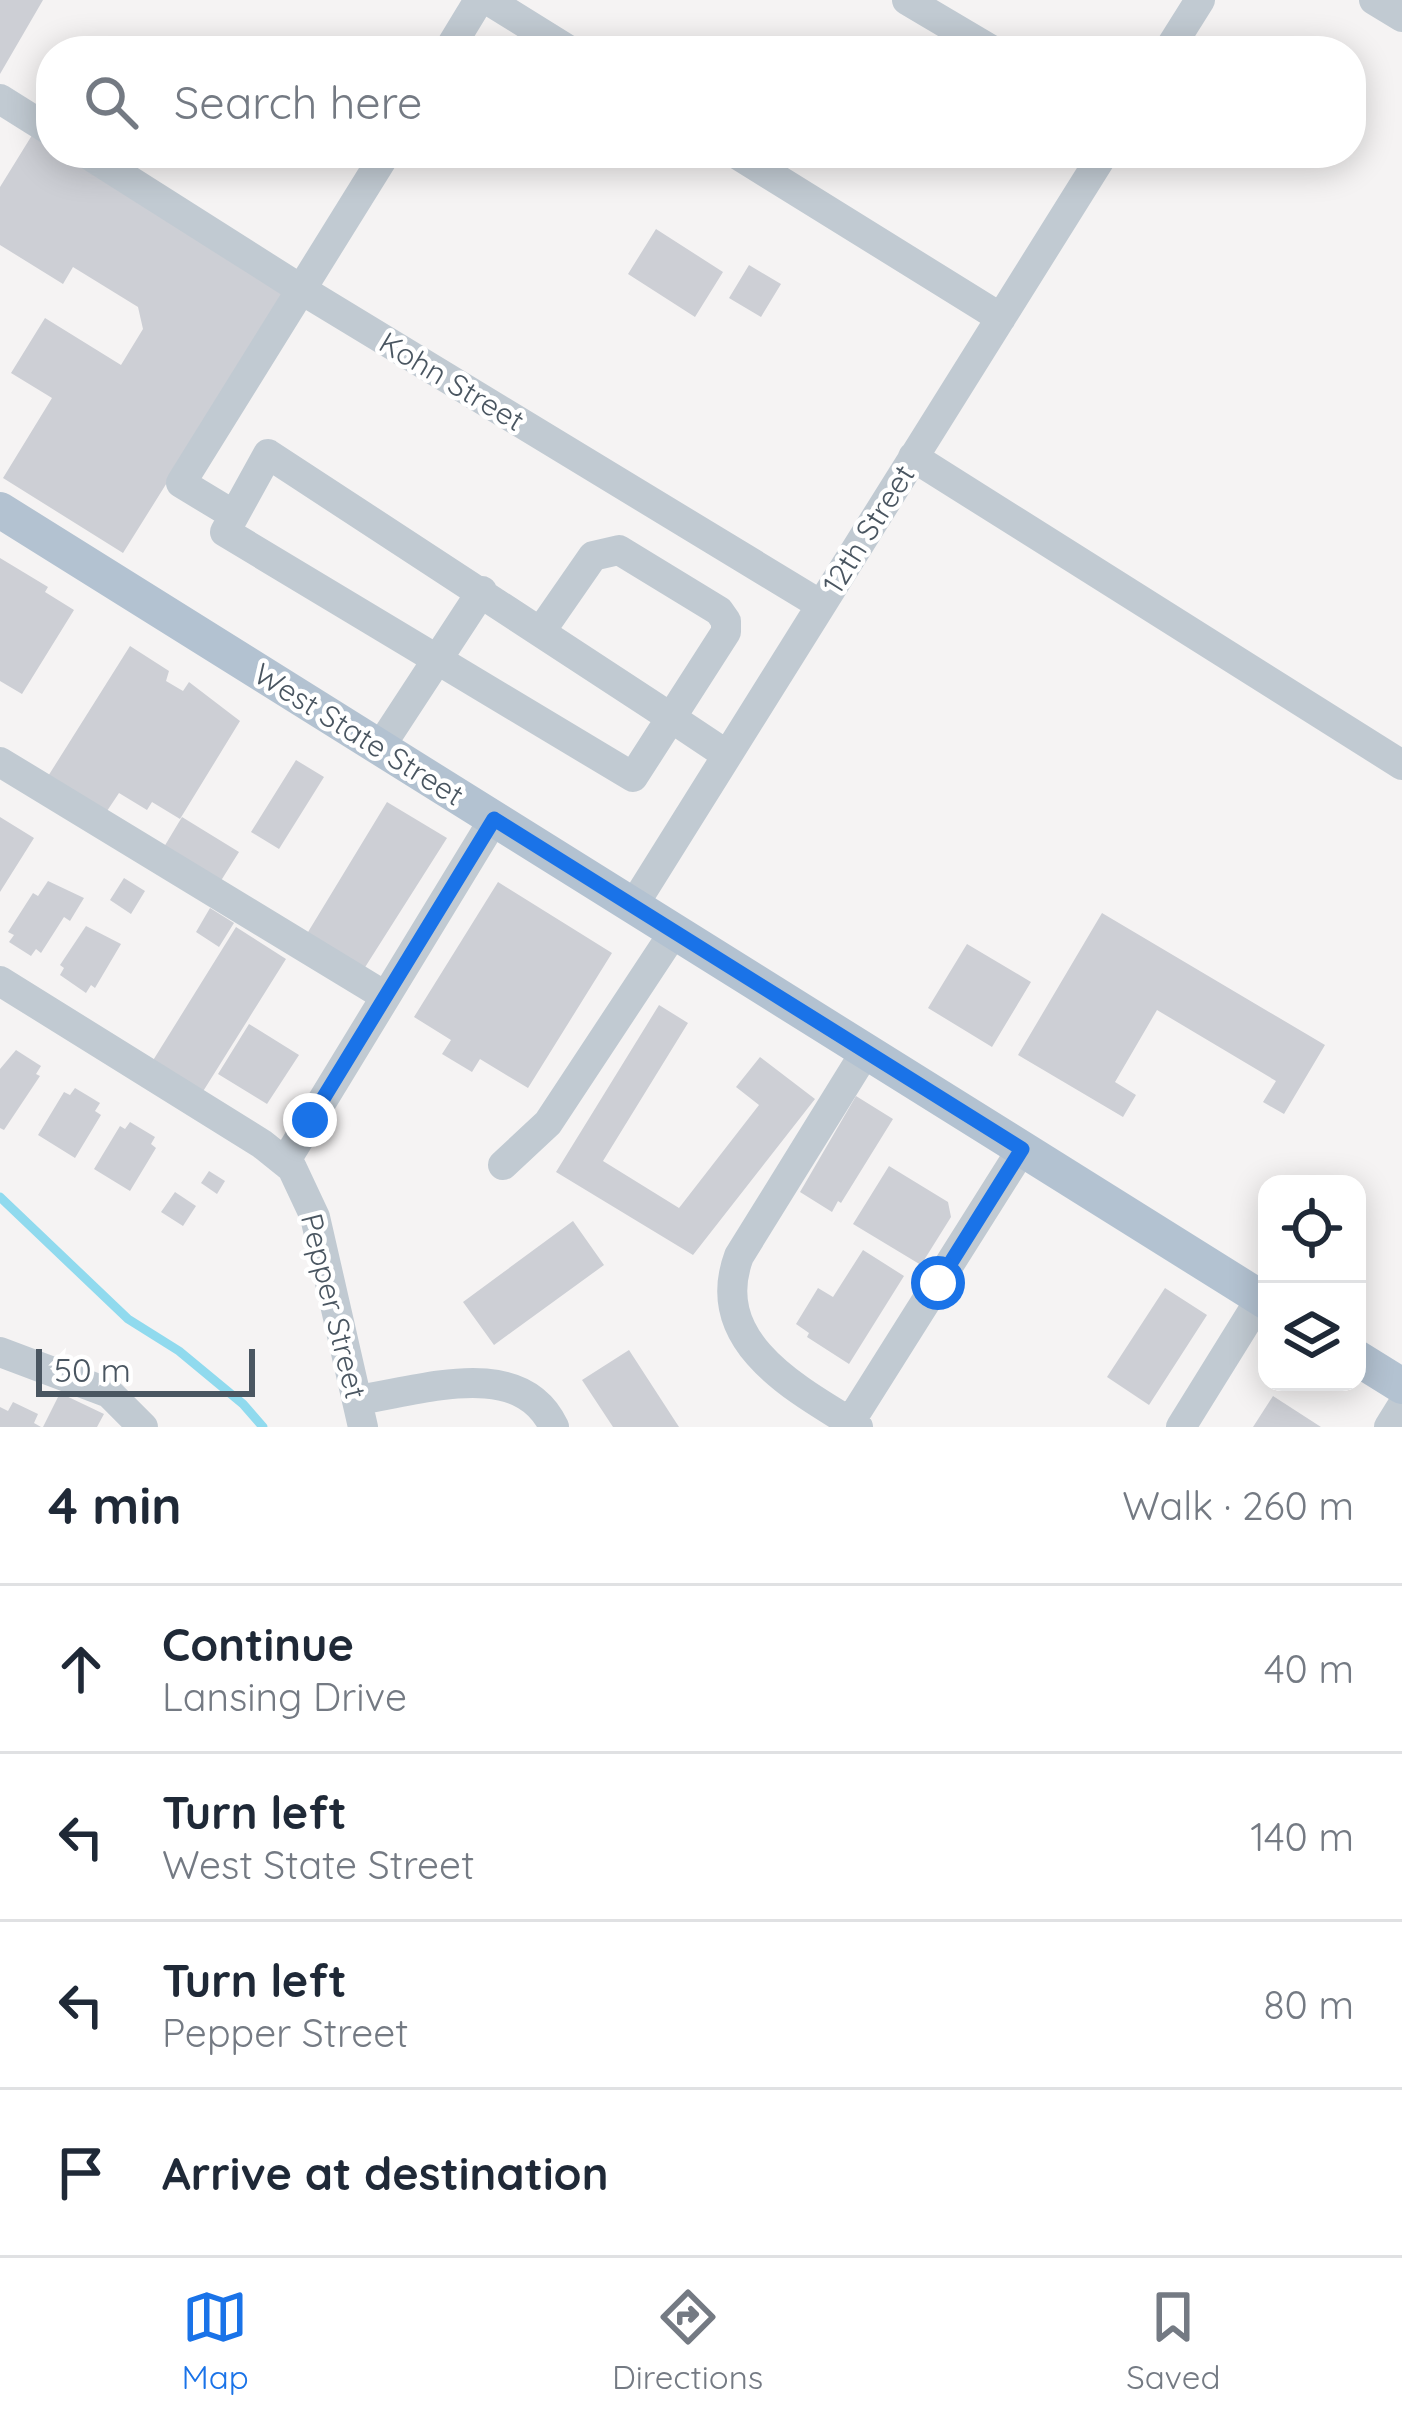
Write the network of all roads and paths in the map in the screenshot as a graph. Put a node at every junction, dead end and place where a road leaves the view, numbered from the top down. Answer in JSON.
{"nodes":[{"id":1,"x":484,"y":0,"type":"edge"},
{"id":2,"x":907,"y":0,"type":"edge"},
{"id":3,"x":1200,"y":0,"type":"edge"},
{"id":4,"x":459,"y":36,"type":"edge"},
{"id":5,"x":545,"y":36,"type":"edge"},
{"id":6,"x":968,"y":36,"type":"edge"},
{"id":7,"x":1177,"y":36,"type":"edge"},
{"id":8,"x":0,"y":99,"type":"edge"},
{"id":9,"x":36,"y":122,"type":"edge"},
{"id":10,"x":110,"y":168,"type":"edge"},
{"id":11,"x":377,"y":168,"type":"edge"},
{"id":12,"x":759,"y":168,"type":"edge"},
{"id":13,"x":1095,"y":168,"type":"edge"},
{"id":14,"x":302,"y":290,"type":"junction"},
{"id":15,"x":1001,"y":318,"type":"junction"},
{"id":16,"x":914,"y":457,"type":"junction"},
{"id":17,"x":0,"y":510,"type":"edge"},
{"id":18,"x":234,"y":515,"type":"junction"},
{"id":19,"x":482,"y":591,"type":"junction"},
{"id":20,"x":821,"y":605,"type":"junction"},
{"id":21,"x":542,"y":631,"type":"junction"},
{"id":22,"x":438,"y":660,"type":"junction"},
{"id":23,"x":670,"y":716,"type":"junction"},
{"id":24,"x":380,"y":747,"type":"junction"},
{"id":25,"x":728,"y":754,"type":"junction"},
{"id":26,"x":0,"y":762,"type":"edge"},
{"id":27,"x":1402,"y":764,"type":"edge"},
{"id":28,"x":494,"y":819,"type":"junction"},
{"id":29,"x":633,"y":906,"type":"junction"},
{"id":30,"x":674,"y":932,"type":"junction"},
{"id":31,"x":0,"y":981,"type":"edge"},
{"id":32,"x":385,"y":996,"type":"junction"},
{"id":33,"x":866,"y":1052,"type":"junction"},
{"id":34,"x":1022,"y":1149,"type":"junction"},
{"id":35,"x":285,"y":1162,"type":"junction"},
{"id":36,"x":503,"y":1165,"type":"dead end"},
{"id":37,"x":1258,"y":1296,"type":"edge"},
{"id":38,"x":1258,"y":1309,"type":"edge"},
{"id":39,"x":0,"y":1352,"type":"edge"},
{"id":40,"x":1366,"y":1364,"type":"edge"},
{"id":41,"x":1402,"y":1386,"type":"edge"},
{"id":42,"x":1402,"y":1406,"type":"edge"},
{"id":43,"x":360,"y":1413,"type":"edge"},
{"id":44,"x":854,"y":1425,"type":"edge"},
{"id":45,"x":143,"y":1427,"type":"edge"},
{"id":46,"x":554,"y":1427,"type":"edge"},
{"id":47,"x":1181,"y":1427,"type":"edge"},
{"id":48,"x":1389,"y":1427,"type":"edge"}],
"edges":[{"from":1,"to":4,"type":"street"},
{"from":1,"to":5,"type":"street"},
{"from":2,"to":6,"type":"street"},
{"from":3,"to":7,"type":"street"},
{"from":8,"to":9,"type":"street"},
{"from":10,"to":14,"type":"street","name":"Kohn Street"},
{"from":11,"to":14,"type":"street"},
{"from":12,"to":15,"type":"street"},
{"from":13,"to":15,"type":"street","name":"12th Street"},
{"from":14,"to":18,"type":"street"},
{"from":14,"to":20,"type":"street","name":"Kohn Street"},
{"from":15,"to":16,"type":"street","name":"12th Street"},
{"from":16,"to":20,"type":"street","name":"12th Street"},
{"from":16,"to":27,"type":"street"},
{"from":17,"to":24,"type":"main road","name":"West State Street"},
{"from":18,"to":19,"type":"street"},
{"from":18,"to":22,"type":"street"},
{"from":19,"to":21,"type":"street"},
{"from":19,"to":22,"type":"street"},
{"from":20,"to":25,"type":"street","name":"12th Street"},
{"from":21,"to":23,"type":"street"},
{"from":21,"to":23,"type":"street"},
{"from":22,"to":23,"type":"street"},
{"from":22,"to":24,"type":"street"},
{"from":23,"to":25,"type":"street"},
{"from":24,"to":28,"type":"main road","name":"West State Street"},
{"from":25,"to":29,"type":"street","name":"12th Street"},
{"from":26,"to":32,"type":"street"},
{"from":28,"to":29,"type":"main road","name":"West State Street"},
{"from":28,"to":32,"type":"street"},
{"from":29,"to":30,"type":"main road","name":"West State Street"},
{"from":30,"to":33,"type":"main road","name":"West State Street"},
{"from":30,"to":36,"type":"street"},
{"from":31,"to":35,"type":"street"},
{"from":32,"to":35,"type":"street"},
{"from":33,"to":34,"type":"main road","name":"West State Street"},
{"from":33,"to":44,"type":"street"},
{"from":34,"to":37,"type":"main road","name":"West State Street"},
{"from":34,"to":44,"type":"street"},
{"from":35,"to":43,"type":"street","name":"Pepper Street"},
{"from":38,"to":47,"type":"street"},
{"from":39,"to":45,"type":"street"},
{"from":40,"to":41,"type":"main road"},
{"from":42,"to":48,"type":"street"},
{"from":43,"to":46,"type":"street"}]}
